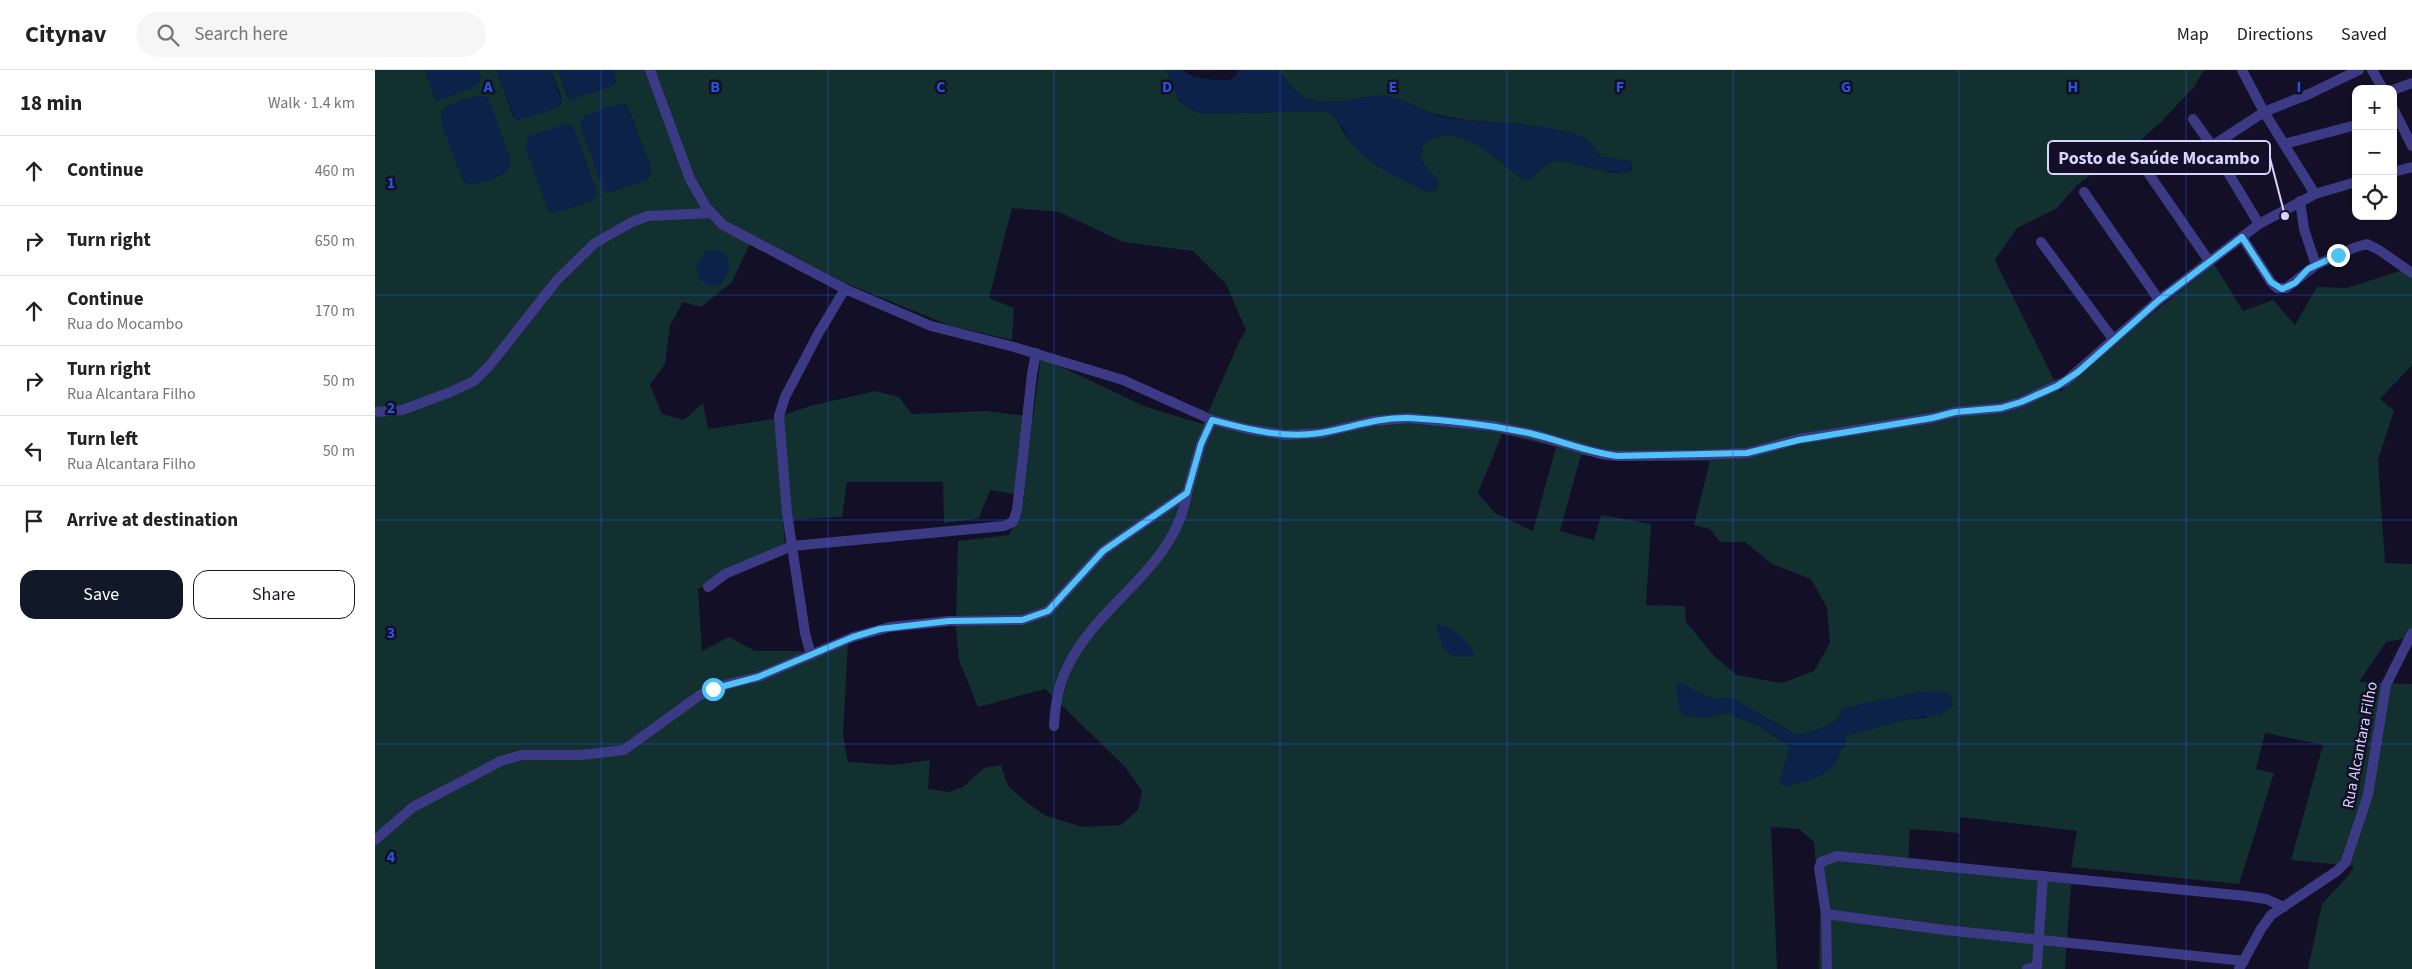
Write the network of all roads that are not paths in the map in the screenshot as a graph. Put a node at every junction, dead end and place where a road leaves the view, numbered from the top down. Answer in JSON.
{"nodes":[{"id":1,"x":650,"y":70,"type":"edge"},
{"id":2,"x":2242,"y":70,"type":"edge"},
{"id":3,"x":2359,"y":70,"type":"edge"},
{"id":4,"x":2372,"y":70,"type":"edge"},
{"id":5,"x":2412,"y":83,"type":"edge"},
{"id":6,"x":2381,"y":85,"type":"edge"},
{"id":7,"x":2397,"y":89,"type":"edge"},
{"id":8,"x":2265,"y":112,"type":"junction"},
{"id":9,"x":2397,"y":118,"type":"edge"},
{"id":10,"x":2193,"y":119,"type":"dead end"},
{"id":11,"x":2352,"y":126,"type":"edge"},
{"id":12,"x":2284,"y":144,"type":"junction"},
{"id":13,"x":2212,"y":146,"type":"junction"},
{"id":14,"x":2412,"y":146,"type":"edge"},
{"id":15,"x":2142,"y":164,"type":"dead end"},
{"id":16,"x":2412,"y":167,"type":"edge"},
{"id":17,"x":2397,"y":171,"type":"edge"},
{"id":18,"x":2352,"y":183,"type":"edge"},
{"id":19,"x":2084,"y":192,"type":"dead end"},
{"id":20,"x":2315,"y":194,"type":"junction"},
{"id":21,"x":2299,"y":201,"type":"junction"},
{"id":22,"x":711,"y":213,"type":"junction"},
{"id":23,"x":2259,"y":224,"type":"junction"},
{"id":24,"x":2242,"y":237,"type":"junction"},
{"id":25,"x":2041,"y":242,"type":"dead end"},
{"id":26,"x":2209,"y":261,"type":"junction"},
{"id":27,"x":2316,"y":265,"type":"junction"},
{"id":28,"x":2412,"y":273,"type":"edge"},
{"id":29,"x":845,"y":289,"type":"junction"},
{"id":30,"x":2159,"y":300,"type":"junction"},
{"id":31,"x":2113,"y":339,"type":"junction"},
{"id":32,"x":1036,"y":353,"type":"junction"},
{"id":33,"x":375,"y":412,"type":"edge"},
{"id":34,"x":1212,"y":420,"type":"junction"},
{"id":35,"x":1187,"y":493,"type":"junction"},
{"id":36,"x":792,"y":546,"type":"junction"},
{"id":37,"x":708,"y":587,"type":"dead end"},
{"id":38,"x":2412,"y":633,"type":"edge"},
{"id":39,"x":2409,"y":644,"type":"edge"},
{"id":40,"x":811,"y":655,"type":"junction"},
{"id":41,"x":1054,"y":726,"type":"dead end"},
{"id":42,"x":375,"y":840,"type":"edge"},
{"id":43,"x":2043,"y":876,"type":"junction"},
{"id":44,"x":2284,"y":908,"type":"junction"},
{"id":45,"x":1826,"y":914,"type":"junction"},
{"id":46,"x":2039,"y":939,"type":"junction"},
{"id":47,"x":2241,"y":965,"type":"edge"},
{"id":48,"x":2040,"y":967,"type":"edge"},
{"id":49,"x":1827,"y":969,"type":"edge"},
{"id":50,"x":2027,"y":969,"type":"edge"}],
"edges":[{"from":1,"to":22,"type":"street"},
{"from":2,"to":8,"type":"street"},
{"from":3,"to":8,"type":"street"},
{"from":4,"to":6,"type":"street"},
{"from":5,"to":7,"type":"street"},
{"from":8,"to":12,"type":"street"},
{"from":8,"to":13,"type":"street"},
{"from":9,"to":14,"type":"street"},
{"from":10,"to":13,"type":"street"},
{"from":11,"to":12,"type":"street"},
{"from":12,"to":20,"type":"street"},
{"from":13,"to":23,"type":"street"},
{"from":15,"to":26,"type":"street"},
{"from":16,"to":17,"type":"street"},
{"from":18,"to":20,"type":"street"},
{"from":19,"to":30,"type":"street"},
{"from":20,"to":21,"type":"street"},
{"from":21,"to":23,"type":"street"},
{"from":21,"to":27,"type":"street"},
{"from":22,"to":29,"type":"street"},
{"from":22,"to":33,"type":"street"},
{"from":23,"to":24,"type":"street"},
{"from":24,"to":26,"type":"street"},
{"from":24,"to":27,"type":"street"},
{"from":25,"to":31,"type":"street"},
{"from":26,"to":30,"type":"street"},
{"from":27,"to":28,"type":"street"},
{"from":29,"to":32,"type":"street"},
{"from":29,"to":36,"type":"street"},
{"from":30,"to":31,"type":"street"},
{"from":31,"to":34,"type":"street"},
{"from":32,"to":34,"type":"street"},
{"from":32,"to":36,"type":"street"},
{"from":34,"to":35,"type":"street"},
{"from":35,"to":40,"type":"street"},
{"from":35,"to":41,"type":"street"},
{"from":36,"to":37,"type":"street"},
{"from":36,"to":40,"type":"street"},
{"from":38,"to":39,"type":"street","name":"Rua Alcantara Filho"},
{"from":39,"to":44,"type":"street","name":"Rua Alcantara Filho"},
{"from":40,"to":42,"type":"street"},
{"from":43,"to":44,"type":"street"},
{"from":43,"to":45,"type":"street"},
{"from":43,"to":46,"type":"street"},
{"from":44,"to":47,"type":"street","name":"Rua Alcantara Filho"},
{"from":45,"to":46,"type":"street"},
{"from":45,"to":49,"type":"street"},
{"from":46,"to":47,"type":"street"},
{"from":46,"to":48,"type":"street"},
{"from":48,"to":50,"type":"street"}]}
